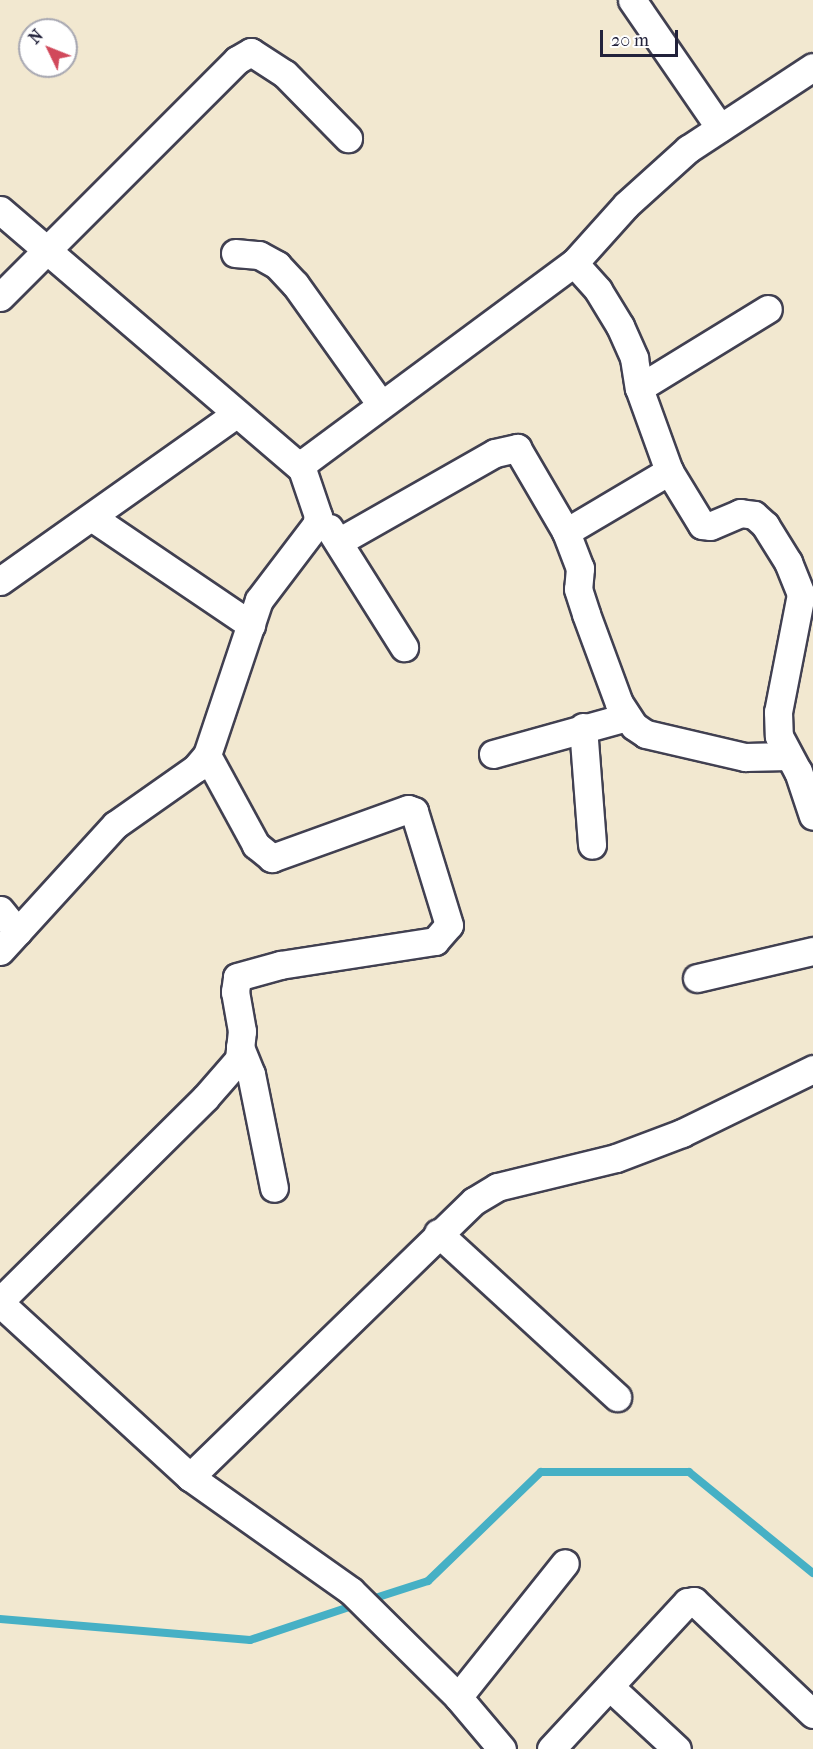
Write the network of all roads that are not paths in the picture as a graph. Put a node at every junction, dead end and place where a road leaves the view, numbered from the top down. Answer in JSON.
{"nodes":[{"id":1,"x":632,"y":0,"type":"edge"},
{"id":2,"x":813,"y":67,"type":"edge"},
{"id":3,"x":720,"y":128,"type":"junction"},
{"id":4,"x":348,"y":138,"type":"dead end"},
{"id":5,"x":0,"y":210,"type":"edge"},
{"id":6,"x":47,"y":251,"type":"junction"},
{"id":7,"x":235,"y":253,"type":"dead end"},
{"id":8,"x":574,"y":263,"type":"junction"},
{"id":9,"x":0,"y":297,"type":"edge"},
{"id":10,"x":768,"y":309,"type":"dead end"},
{"id":11,"x":639,"y":388,"type":"junction"},
{"id":12,"x":380,"y":403,"type":"junction"},
{"id":13,"x":236,"y":414,"type":"junction"},
{"id":14,"x":302,"y":469,"type":"junction"},
{"id":15,"x":669,"y":471,"type":"junction"},
{"id":16,"x":318,"y":516,"type":"junction"},
{"id":17,"x":93,"y":518,"type":"junction"},
{"id":18,"x":566,"y":532,"type":"junction"},
{"id":19,"x":340,"y":541,"type":"junction"},
{"id":20,"x":0,"y":581,"type":"edge"},
{"id":21,"x":251,"y":625,"type":"junction"},
{"id":22,"x":404,"y":647,"type":"dead end"},
{"id":23,"x":626,"y":717,"type":"junction"},
{"id":24,"x":583,"y":727,"type":"junction"},
{"id":25,"x":493,"y":754,"type":"dead end"},
{"id":26,"x":207,"y":755,"type":"junction"},
{"id":27,"x":788,"y":756,"type":"junction"},
{"id":28,"x":813,"y":816,"type":"edge"},
{"id":29,"x":592,"y":845,"type":"dead end"},
{"id":30,"x":0,"y":910,"type":"edge"},
{"id":31,"x":9,"y":941,"type":"edge"},
{"id":32,"x":813,"y":951,"type":"edge"},
{"id":33,"x":697,"y":978,"type":"dead end"},
{"id":34,"x":240,"y":1047,"type":"junction"},
{"id":35,"x":813,"y":1069,"type":"edge"},
{"id":36,"x":274,"y":1188,"type":"dead end"},
{"id":37,"x":438,"y":1233,"type":"junction"},
{"id":38,"x":0,"y":1302,"type":"edge"},
{"id":39,"x":617,"y":1397,"type":"dead end"},
{"id":40,"x":190,"y":1478,"type":"junction"},
{"id":41,"x":565,"y":1563,"type":"dead end"},
{"id":42,"x":610,"y":1687,"type":"junction"},
{"id":43,"x":458,"y":1696,"type":"junction"},
{"id":44,"x":813,"y":1714,"type":"edge"},
{"id":45,"x":502,"y":1749,"type":"edge"},
{"id":46,"x":551,"y":1749,"type":"edge"},
{"id":47,"x":677,"y":1749,"type":"edge"}],
"edges":[{"from":1,"to":3,"type":"street"},
{"from":2,"to":3,"type":"street"},
{"from":3,"to":8,"type":"street"},
{"from":4,"to":6,"type":"street"},
{"from":5,"to":6,"type":"street"},
{"from":6,"to":9,"type":"street"},
{"from":6,"to":13,"type":"street"},
{"from":7,"to":12,"type":"street"},
{"from":8,"to":11,"type":"street"},
{"from":8,"to":12,"type":"street"},
{"from":10,"to":11,"type":"street"},
{"from":11,"to":15,"type":"street"},
{"from":12,"to":14,"type":"street"},
{"from":13,"to":14,"type":"street"},
{"from":13,"to":17,"type":"street"},
{"from":14,"to":16,"type":"street"},
{"from":15,"to":18,"type":"street"},
{"from":15,"to":27,"type":"street"},
{"from":16,"to":19,"type":"street"},
{"from":16,"to":21,"type":"street"},
{"from":17,"to":20,"type":"street"},
{"from":17,"to":21,"type":"street"},
{"from":18,"to":19,"type":"street"},
{"from":18,"to":23,"type":"street"},
{"from":19,"to":22,"type":"street"},
{"from":21,"to":26,"type":"street"},
{"from":23,"to":24,"type":"street"},
{"from":23,"to":27,"type":"street"},
{"from":24,"to":25,"type":"street"},
{"from":24,"to":29,"type":"street"},
{"from":26,"to":31,"type":"street"},
{"from":26,"to":34,"type":"street"},
{"from":27,"to":28,"type":"street"},
{"from":30,"to":31,"type":"street"},
{"from":32,"to":33,"type":"street"},
{"from":34,"to":36,"type":"street"},
{"from":34,"to":38,"type":"street"},
{"from":35,"to":37,"type":"street"},
{"from":37,"to":39,"type":"street"},
{"from":37,"to":40,"type":"street"},
{"from":38,"to":40,"type":"street"},
{"from":40,"to":43,"type":"street"},
{"from":41,"to":43,"type":"street"},
{"from":42,"to":44,"type":"street"},
{"from":42,"to":46,"type":"street"},
{"from":42,"to":47,"type":"street"},
{"from":43,"to":45,"type":"street"}]}
